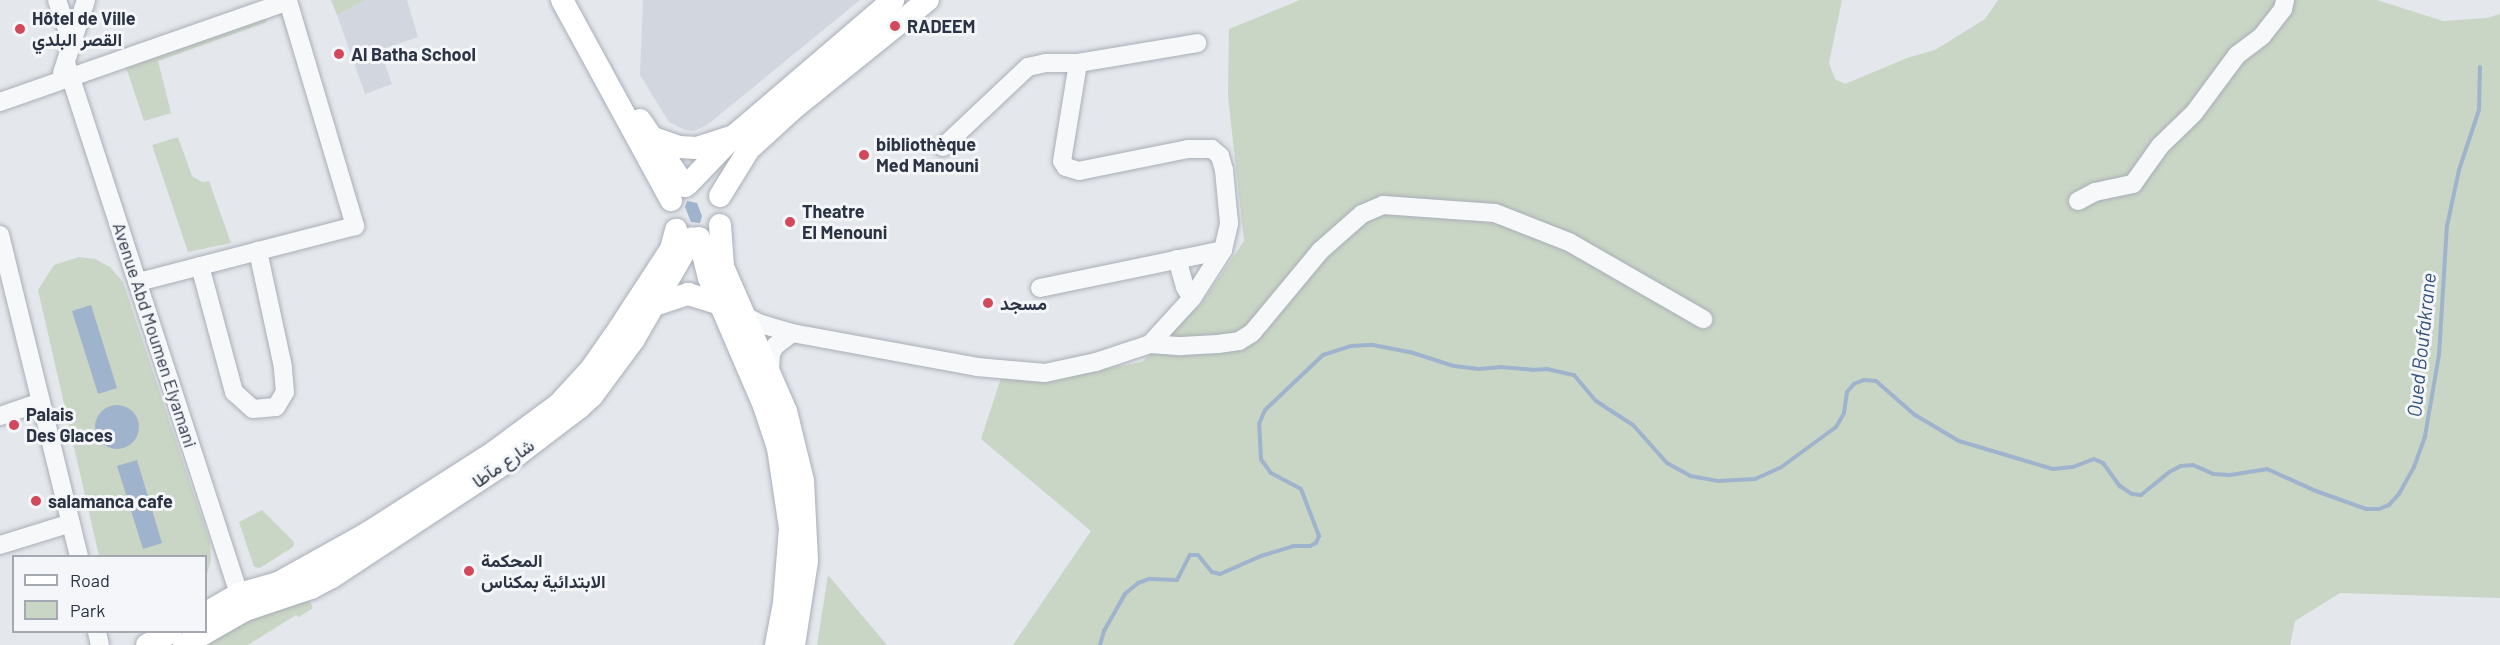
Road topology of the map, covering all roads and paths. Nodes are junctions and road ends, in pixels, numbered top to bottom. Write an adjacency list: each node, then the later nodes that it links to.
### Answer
1 (57, 0): 9 (street)
2 (86, 0): 9 (street)
3 (562, 0): 16 (main road)
4 (576, 0): 14 (main road)
5 (893, 0): 13 (main road)
6 (928, 0): 17 (main road)
7 (2285, 0): 18 (street)
8 (1197, 43): 10 (street)
9 (72, 44): 11 (street)
10 (1078, 63): 15 (street); 22 (street)
11 (65, 73): 12 (street); 23 (street); 27 (street, Avenue Abd Moumen Elyamani)
12 (0, 102)
13 (735, 135): 14 (main road); 16 (main road)
14 (653, 138): 16 (main road)
15 (943, 147)
16 (681, 190): 17 (main road); 21 (main road)
17 (720, 196): 19 (main road)
18 (2078, 201)
19 (720, 225): 21 (main road); 32 (main road)
20 (0, 235): 24 (street)
21 (689, 236): 30 (main road, شارع مآطا); 31 (main road); 42 (main road)
22 (1223, 250): 25 (street); 29 (street)
23 (258, 251): 26 (street); 26 (street)
24 (4, 258): 37 (street)
25 (1177, 259): 28 (street); 29 (street)
26 (200, 266): 27 (street)
27 (138, 282): 42 (street, Avenue Abd Moumen Elyamani)
28 (1040, 288)
29 (1192, 298): 35 (street)
30 (654, 304): 31 (main road); 42 (main road, شارع مآطا)
31 (721, 304): 49 (main road)
32 (743, 315): 34 (street); 36 (main road)
33 (1703, 319): 35 (street)
34 (792, 333): 35 (street); 36 (street)
35 (1150, 344)
36 (770, 372): 50 (main road)
37 (41, 402): 38 (street); 39 (street)
38 (0, 416)
39 (71, 523): 40 (street); 41 (street)
40 (0, 545)
41 (79, 555)
42 (242, 602): 43 (main road); 44 (main road)
43 (207, 613)
44 (207, 628)
45 (169, 633): 47 (main road)
46 (200, 633): 48 (main road)
47 (147, 645)
48 (184, 645)
49 (776, 645)
50 (794, 645)

